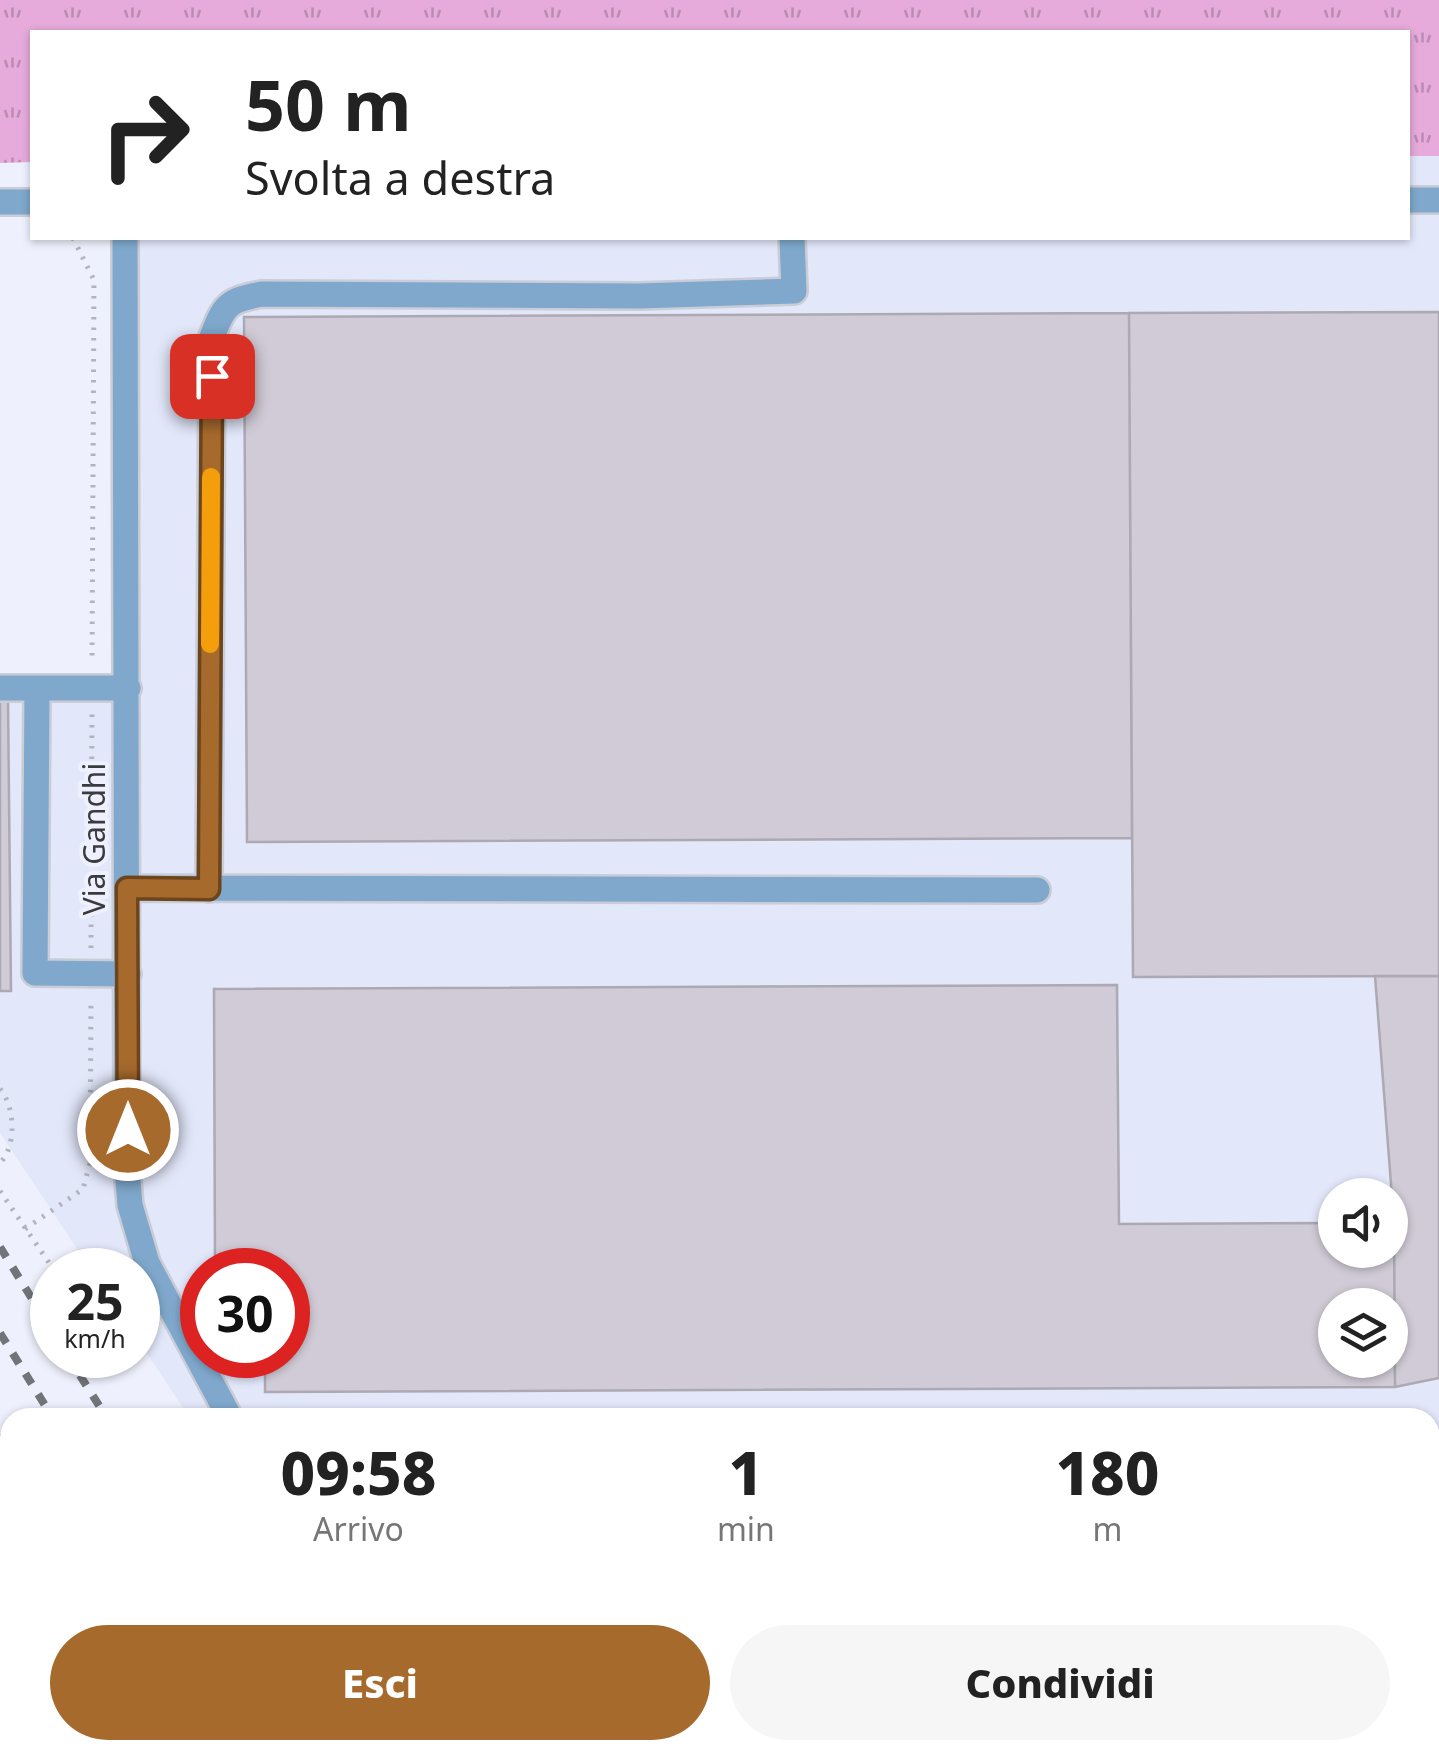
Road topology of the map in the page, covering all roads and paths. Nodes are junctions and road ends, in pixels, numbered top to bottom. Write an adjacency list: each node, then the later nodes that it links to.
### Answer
1 (1410, 200): 2 (street)
2 (1439, 200)
3 (0, 202): 4 (street)
4 (30, 202)
5 (74, 240): 10 (path)
6 (126, 240): 11 (street, Via Gandhi)
7 (792, 240): 13 (street)
8 (0, 688): 9 (street)
9 (37, 688): 10 (street); 15 (street)
10 (92, 688): 11 (street); 15 (path)
11 (128, 688): 12 (street, Via Gandhi)
12 (127, 888): 13 (street); 16 (street, Via Gandhi)
13 (209, 889): 14 (street)
14 (1037, 890)
15 (91, 974): 16 (street); 20 (path)
16 (128, 974): 22 (street, Via Gandhi)
17 (0, 1089): 18 (path)
18 (0, 1163)
19 (0, 1191): 20 (path)
20 (25, 1229): 21 (path)
21 (38, 1248)
22 (225, 1408)

